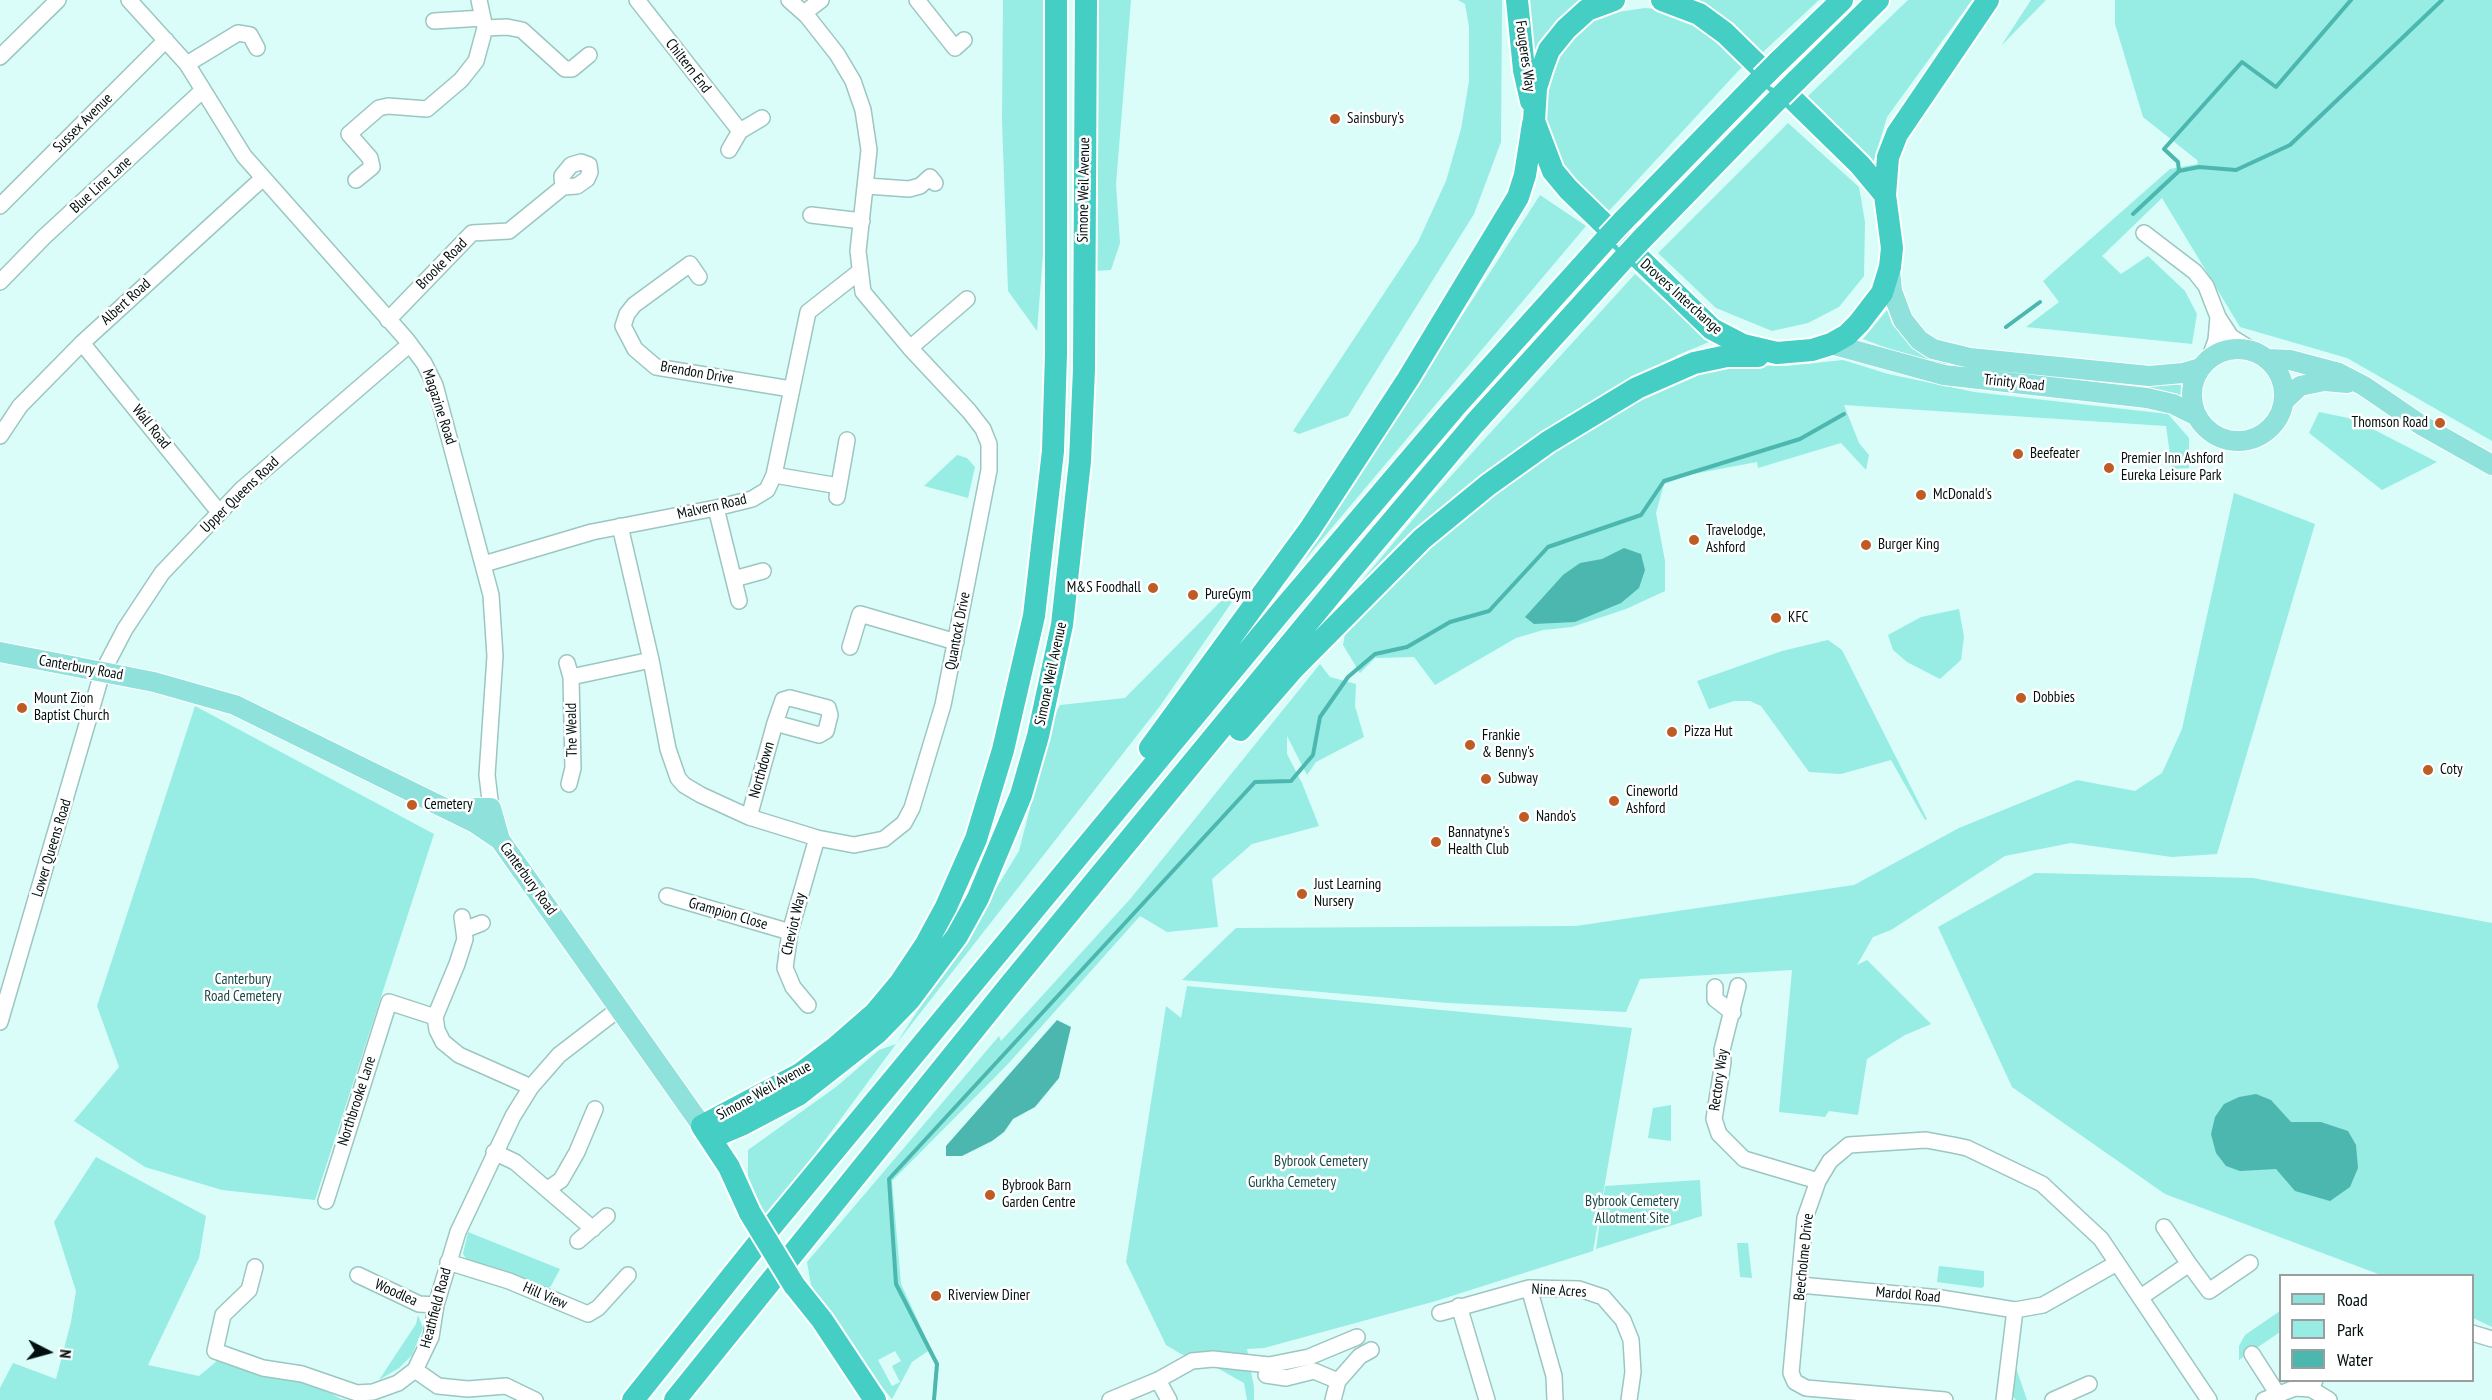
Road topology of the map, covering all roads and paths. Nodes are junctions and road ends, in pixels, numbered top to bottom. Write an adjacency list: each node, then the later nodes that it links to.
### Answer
1 (57, 0): 23 (street)
2 (129, 0): 19 (street, Magazine Road)
3 (479, 0): 18 (street)
4 (637, 0): 28 (street, Chiltern End)
5 (789, 0): 16 (street, Quantock Drive)
6 (821, 0): 16 (street)
7 (917, 0): 20 (street)
8 (1056, 0): 97 (highway, Simone Weil Avenue)
9 (1086, 0): 96 (highway, Simone Weil Avenue)
10 (1516, 0): 26 (highway, Fougeres Way)
11 (1614, 0): 26 (highway)
12 (1662, 0): 35 (highway, Drovers Interchange)
13 (1842, 0): 77 (highway)
14 (1878, 0): 81 (highway)
15 (1988, 0): 35 (highway)
16 (804, 13): 33 (street, Quantock Drive)
17 (434, 21): 18 (street)
18 (484, 23): 22 (street); 32 (street)
19 (166, 40): 24 (street, Magazine Road); 36 (street, Sussex Avenue)
20 (964, 40)
21 (257, 48): 24 (street)
22 (589, 55)
23 (0, 57)
24 (187, 64): 25 (street, Magazine Road)
25 (204, 90): 31 (street, Magazine Road); 43 (street, Blue Line Lane)
26 (1534, 116): 51 (highway, Drovers Interchange); 77 (highway)
27 (762, 118): 28 (street)
28 (740, 131): 29 (street)
29 (729, 150)
30 (930, 177): 33 (street)
31 (263, 178): 46 (street, Magazine Road); 47 (street, Albert Road)
32 (356, 180)
33 (867, 186): 38 (street, Quantock Drive)
34 (563, 187): 46 (street, Brooke Road)
35 (1885, 195): 40 (highway, Drovers Interchange)
36 (0, 206)
37 (811, 215): 38 (street)
38 (862, 221): 41 (street, Quantock Drive)
39 (2144, 233): 45 (street)
40 (1890, 267): 49 (highway, Drovers Interchange); 53 (main road, Trinity Road)
41 (859, 272): 50 (street, Quantock Drive); 55 (street, Malvern Road)
42 (699, 276): 55 (street, Brendon Drive)
43 (0, 282)
44 (967, 299): 50 (street)
45 (2218, 317): 52 (street); 53 (street)
46 (388, 320): 48 (street, Magazine Road)
47 (82, 343): 57 (street, Albert Road); 64 (street, Wall Road)
48 (410, 344): 64 (street, Upper Queens Road); 66 (street, Magazine Road)
49 (1831, 345): 51 (highway, Drovers Interchange); 58 (main road, Trinity Road)
50 (910, 348): 70 (street, Quantock Drive)
51 (1777, 353): 81 (highway)
52 (2260, 355): 53 (main road, Trinity Road); 54 (main road, Trinity Road); 56 (main road)
53 (2205, 363): 58 (main road)
54 (2364, 386): 56 (main road, Trinity Road); 61 (main road, Trinity Road)
55 (791, 389): 62 (street, Malvern Road)
56 (2284, 401): 58 (main road, Trinity Road)
57 (6, 415): 59 (street, Albert Road)
58 (2197, 416)
59 (0, 436)
60 (847, 440): 62 (street)
61 (2492, 465)
62 (774, 475): 63 (street, Malvern Road)
63 (716, 508): 65 (street, Malvern Road); 68 (street)
64 (219, 512): 74 (street, Upper Queens Road)
65 (620, 526): 66 (street, Malvern Road); 73 (street, Quantock Drive)
66 (484, 564): 78 (street, Magazine Road)
67 (763, 571): 68 (street)
68 (734, 579): 69 (street)
69 (739, 601)
70 (956, 642): 71 (street); 82 (street, Quantock Drive)
71 (850, 647)
72 (0, 651): 74 (main road, Canterbury Road)
73 (651, 660): 76 (street, The Weald); 80 (street, Quantock Drive)
74 (102, 673): 79 (main road, Canterbury Road); 93 (street, Lower Queens Road)
75 (775, 723): 80 (street, Northdown)
76 (569, 784)
77 (1126, 798): 136 (highway)
78 (491, 808): 79 (main road); 83 (main road, Magazine Road)
79 (456, 813): 83 (main road, Canterbury Road)
80 (749, 817): 82 (street, Quantock Drive)
81 (1139, 831): 137 (highway)
82 (817, 838): 86 (street, Cheviot Way)
83 (500, 840): 90 (main road, Canterbury Road)
84 (667, 896): 86 (street, Grampion Close)
85 (482, 923): 92 (street)
86 (790, 932): 89 (street, Cheviot Way)
87 (1738, 986): 91 (street, Rectory Way)
88 (1714, 987): 91 (street)
89 (808, 1005)
90 (620, 1008): 94 (street, Heathfield Road); 97 (main road, Canterbury Road)
91 (1733, 1013): 100 (street, Rectory Way)
92 (435, 1017): 94 (street); 102 (street, Northbrooke Lane)
93 (0, 1022)
94 (531, 1087): 98 (street, Heathfield Road)
95 (595, 1109): 101 (street)
96 (743, 1124): 97 (highway, Simone Weil Avenue); 99 (highway)
97 (706, 1132): 99 (highway, Canterbury Road)
98 (494, 1152): 101 (street); 107 (street, Heathfield Road)
99 (729, 1167): 119 (highway, Canterbury Road, bridge)
100 (1818, 1181): 108 (street, Beecholme Drive); 114 (street, Beecholme Drive)
101 (548, 1189): 105 (street)
102 (326, 1201)
103 (607, 1216): 105 (street)
104 (2164, 1227): 110 (street)
105 (593, 1229): 106 (street)
106 (578, 1241)
107 (448, 1262): 113 (street, Hill View); 117 (street, Heathfield Road)
108 (2117, 1263): 116 (street, Beecholme Drive); 120 (street, Mardol Road)
109 (2250, 1263): 110 (street)
110 (2189, 1264): 116 (street)
111 (255, 1267): 127 (street)
112 (358, 1275): 117 (street, Woodlea)
113 (628, 1275)
114 (1800, 1286): 120 (street, Mardol Road); 146 (street, Beecholme Drive)
115 (1529, 1288): 118 (street, Nine Acres); 144 (street); 145 (street, Nine Acres)
116 (2141, 1297): 149 (street, Beecholme Drive)
117 (436, 1305): 127 (street, Heathfield Road)
118 (1460, 1306): 121 (street, Nine Acres); 143 (street)
119 (811, 1309): 138 (highway, Canterbury Road); 139 (highway, Canterbury Road)
120 (2015, 1310): 147 (street)
121 (1440, 1313)
122 (2474, 1334): 124 (street)
123 (1357, 1337): 129 (street)
124 (2492, 1339)
125 (1371, 1350): 130 (street)
126 (2252, 1354): 134 (street)
127 (415, 1370): 133 (street)
128 (1266, 1375): 130 (street)
129 (1158, 1380): 140 (street); 141 (street)
130 (1338, 1381): 142 (street)
131 (2089, 1384): 148 (street)
132 (2313, 1385): 134 (street); 150 (street)
133 (475, 1394): 135 (street)
134 (2270, 1396)
135 (535, 1400)
136 (633, 1400)
137 (675, 1400)
138 (865, 1400)
139 (876, 1400)
140 (1110, 1400)
141 (1169, 1400)
142 (1333, 1400)
143 (1487, 1400)
144 (1555, 1400)
145 (1629, 1400)
146 (1945, 1400)
147 (2004, 1400)
148 (2053, 1400)
149 (2209, 1400)
150 (2329, 1400)

